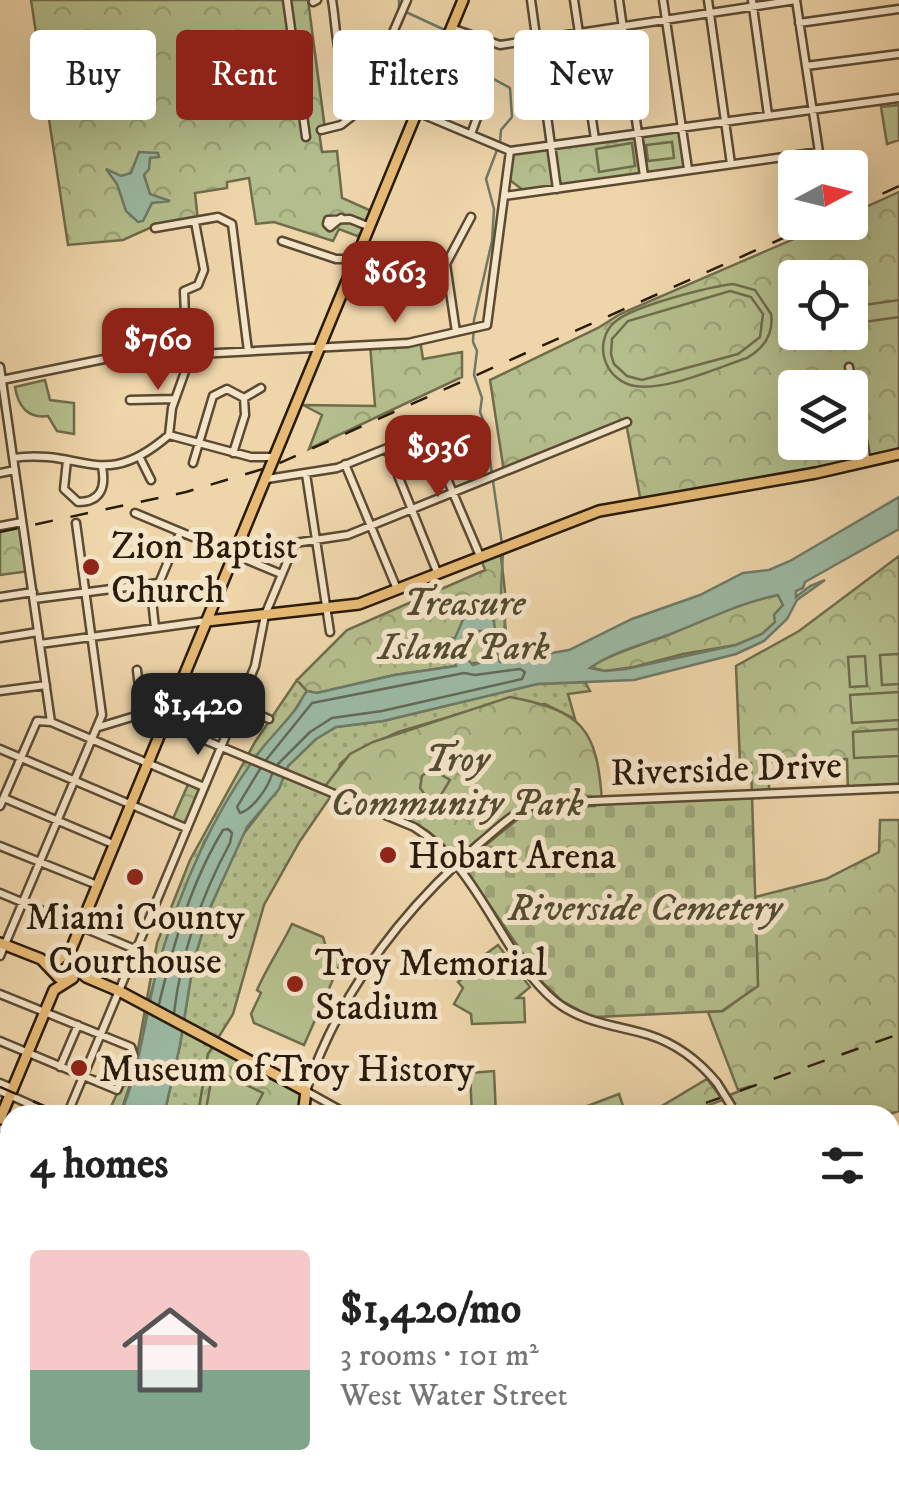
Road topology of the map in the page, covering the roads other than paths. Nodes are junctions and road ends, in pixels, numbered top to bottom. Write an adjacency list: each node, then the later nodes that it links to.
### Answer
1 (287, 0): 40 (street)
2 (332, 0): 18 (street)
3 (407, 0): 19 (street)
4 (530, 0): 20 (street)
5 (574, 0): 21 (street)
6 (619, 0): 16 (street)
7 (663, 0): 14 (street)
8 (708, 0): 13 (street)
9 (796, 0): 11 (street); 15 (street)
10 (460, 1): 17 (main road)
11 (753, 4): 13 (street); 28 (street)
12 (899, 10): 15 (street)
13 (710, 14): 14 (street); 35 (street)
14 (666, 20): 16 (street); 36 (street)
15 (799, 23): 25 (street)
16 (622, 26): 22 (street); 38 (street)
17 (452, 28): 23 (street)
18 (337, 30)
19 (395, 30)
20 (534, 30)
21 (578, 30)
22 (593, 30)
23 (514, 43)
24 (899, 54): 25 (street)
25 (806, 66): 27 (street)
26 (899, 98): 27 (street)
27 (812, 109): 28 (street); 44 (street)
28 (768, 114): 35 (street)
29 (351, 120): 37 (street)
30 (414, 120): 53 (main road)
31 (437, 120): 39 (street)
32 (476, 120): 39 (street)
33 (548, 120): 42 (street)
34 (592, 120): 41 (street)
35 (726, 122): 36 (street); 44 (street)
36 (683, 126): 38 (street); 45 (street)
37 (321, 130)
38 (639, 132): 41 (street); 46 (street)
39 (471, 134): 43 (street)
40 (306, 137)
41 (595, 139): 42 (street)
42 (552, 146): 43 (street); 47 (street)
43 (510, 152): 48 (street)
44 (731, 164): 45 (street)
45 (688, 170): 46 (street)
46 (644, 176): 47 (street)
47 (557, 189): 48 (street)
48 (504, 196): 58 (street)
49 (471, 216): 58 (street)
50 (340, 218): 53 (street)
51 (194, 222): 52 (street); 60 (street); 61 (street)
52 (155, 228)
53 (370, 228): 55 (main road)
54 (282, 241): 55 (street)
55 (356, 260): 57 (main road)
56 (408, 269): 57 (street)
57 (345, 286): 59 (main road)
58 (456, 332): 59 (street)
59 (320, 346): 60 (street); 78 (main road)
60 (248, 351): 61 (street)
61 (186, 354): 64 (street); 67 (street)
62 (0, 367): 64 (street)
63 (849, 367): 82 (street)
64 (2, 380): 69 (street)
65 (261, 388): 66 (street)
66 (244, 398): 74 (street); 76 (street)
67 (175, 399): 68 (street); 73 (street)
68 (130, 400)
69 (2, 402): 79 (street)
70 (450, 422): 72 (street)
71 (627, 422): 91 (street)
72 (427, 432): 75 (street); 91 (street)
73 (169, 435): 74 (street); 80 (street)
74 (198, 443): 76 (street); 83 (street)
75 (386, 448): 84 (street); 92 (street)
76 (233, 453): 78 (street)
77 (899, 454): 82 (main road)
78 (276, 457): 89 (main road)
79 (14, 458): 81 (street); 86 (street)
80 (140, 458): 85 (street); 90 (street)
81 (67, 460): 85 (street); 85 (street)
82 (867, 462): 101 (main road)
83 (193, 463)
84 (346, 464): 88 (street); 97 (street)
85 (102, 467)
86 (16, 470): 87 (street); 94 (street)
87 (0, 473)
88 (306, 474): 89 (street); 99 (street)
89 (268, 478): 100 (main road)
90 (150, 480)
91 (454, 493): 92 (street); 101 (street)
92 (412, 510): 97 (street); 102 (street)
93 (135, 514): 98 (street)
94 (22, 522): 96 (street); 108 (street)
95 (76, 523): 106 (street)
96 (0, 526)
97 (371, 526): 99 (street); 105 (street)
98 (180, 533): 100 (street); 104 (street)
99 (317, 540): 103 (street); 109 (street)
100 (234, 554): 103 (street); 111 (main road)
101 (480, 556): 102 (main road)
102 (437, 572): 105 (main road)
103 (282, 574): 110 (street)
104 (158, 583): 106 (street); 112 (street)
105 (397, 589): 109 (main road)
106 (86, 592): 108 (street); 115 (street)
107 (0, 596): 108 (street)
108 (33, 596): 113 (street)
109 (326, 607): 110 (main road); 114 (street)
110 (265, 615): 111 (main road); 121 (street)
111 (206, 621): 112 (street); 125 (main road)
112 (155, 628): 115 (street)
113 (38, 632): 116 (street); 117 (street)
114 (330, 632)
115 (91, 637): 117 (street); 126 (street)
116 (0, 638)
117 (40, 644): 119 (street)
118 (137, 670): 122 (street)
119 (46, 684): 120 (street); 124 (street)
120 (0, 691)
121 (238, 706): 123 (street); 128 (street)
122 (142, 714): 125 (street); 126 (street)
123 (269, 719)
124 (48, 722): 127 (street); 130 (street)
125 (163, 724): 128 (street); 131 (main road)
126 (98, 727): 127 (street)
127 (92, 740): 131 (street); 132 (street)
128 (221, 747): 133 (street); 142 (street)
129 (0, 749): 130 (street)
130 (22, 758): 132 (street); 135 (street)
131 (148, 762): 133 (street); 136 (main road)
132 (74, 780): 136 (street); 137 (street)
133 (204, 786): 138 (street)
134 (899, 788): 142 (street, Riverside Drive)
135 (1, 800): 137 (street)
136 (131, 804): 138 (street); 139 (main road)
137 (58, 820): 139 (street); 141 (street)
138 (186, 828): 148 (street)
139 (113, 844): 143 (main road)
140 (0, 846): 141 (street)
141 (40, 862): 143 (street); 145 (street)
142 (456, 864): 161 (street, Riverside Drive); 166 (street, bridge)
143 (97, 886): 146 (main road)
144 (0, 893): 145 (street)
145 (23, 902): 146 (street); 147 (street)
146 (80, 926): 148 (street); 150 (main road)
147 (2, 944): 149 (street); 150 (main road)
148 (137, 950): 151 (street)
149 (0, 956)
150 (64, 966): 151 (main road); 153 (main road)
151 (119, 992): 155 (street); 161 (main road)
152 (0, 994): 153 (street)
153 (45, 1011): 154 (street); 157 (main road)
154 (78, 1026): 155 (street); 158 (street)
155 (101, 1035): 159 (street); 159 (street)
156 (0, 1042): 157 (street)
157 (27, 1054): 158 (street); 160 (main road)
158 (60, 1067): 159 (street)
159 (83, 1076): 163 (street)
160 (6, 1089): 162 (street)
161 (306, 1091): 164 (main road); 165 (street)
162 (36, 1105)
163 (71, 1105)
164 (304, 1105)
165 (331, 1105)
166 (731, 1105)

